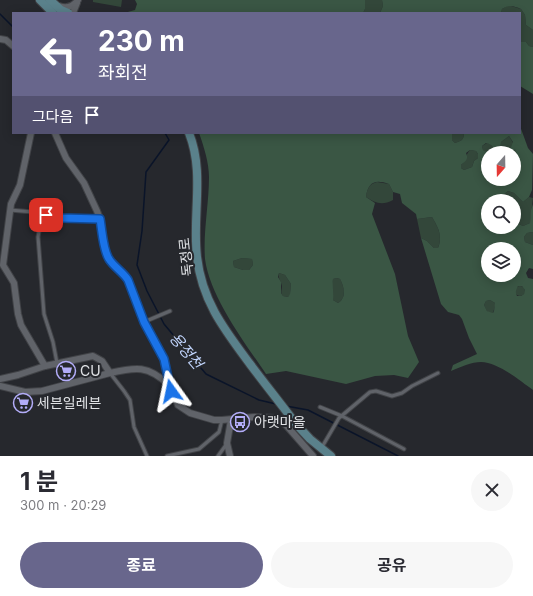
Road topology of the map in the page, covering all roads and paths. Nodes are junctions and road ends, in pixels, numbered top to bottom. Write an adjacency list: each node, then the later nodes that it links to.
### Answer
1 (40, 0): 3 (street)
2 (79, 0): 3 (street); 5 (street); 6 (street)
3 (53, 6): 4 (street)
4 (66, 12)
5 (73, 12)
6 (79, 12)
7 (0, 39): 8 (street)
8 (12, 45)
9 (32, 134): 12 (street)
10 (55, 134): 14 (street)
11 (189, 134): 29 (street, 독정로)
12 (10, 210): 13 (lane); 18 (street)
13 (46, 215): 14 (lane); 17 (lane)
14 (100, 219): 16 (street)
15 (170, 311): 16 (lane)
16 (144, 322): 22 (street)
17 (57, 363): 18 (street); 19 (street)
18 (45, 366): 21 (street)
19 (110, 373): 22 (street); 23 (street); 31 (lane)
20 (438, 373): 25 (lane)
21 (0, 379)
22 (169, 385): 26 (street)
23 (0, 386)
24 (320, 407): 25 (lane)
25 (342, 416): 29 (lane); 30 (lane)
26 (222, 420): 27 (street); 32 (lane)
27 (231, 420): 28 (street); 35 (street)
28 (227, 444): 33 (lane); 34 (street)
29 (321, 449): 36 (street)
30 (404, 449)
31 (147, 456)
32 (167, 456)
33 (218, 456)
34 (230, 456)
35 (313, 456)
36 (331, 456)

